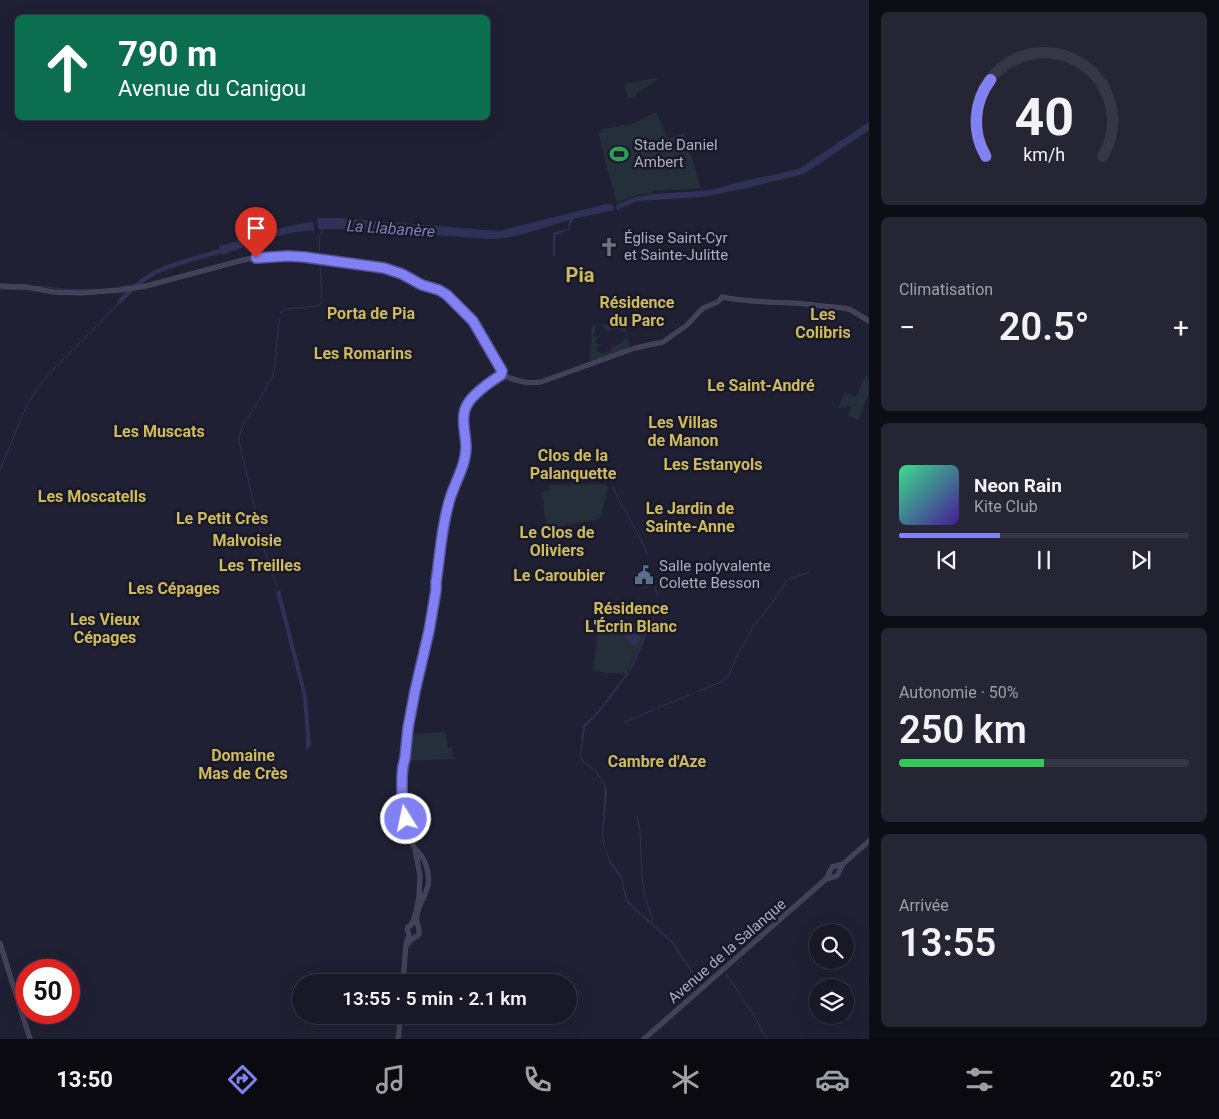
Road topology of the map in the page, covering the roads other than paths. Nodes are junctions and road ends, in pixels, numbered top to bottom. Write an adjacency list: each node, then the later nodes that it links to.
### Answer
1 (0, 286): 3 (main road)
2 (869, 320): 3 (main road)
3 (503, 374): 5 (main road)
4 (869, 842): 7 (main road)
5 (414, 847): 6 (main road); 8 (main road)
6 (426, 864): 8 (main road); 15 (main road)
7 (843, 864): 9 (main road); 10 (main road)
8 (418, 866): 14 (main road)
9 (836, 867): 10 (main road); 11 (main road)
10 (840, 871): 12 (main road)
11 (830, 872): 12 (main road); 13 (main road, Avenue de la Salanque)
12 (833, 876): 13 (main road, Avenue de la Salanque)
13 (826, 880): 22 (main road, Avenue de la Salanque)
14 (412, 924): 15 (main road); 16 (main road)
15 (418, 925): 16 (main road)
16 (411, 936): 18 (main road)
17 (0, 944): 20 (main road)
18 (404, 974)
19 (400, 1024): 21 (main road)
20 (30, 1039)
21 (398, 1039)
22 (644, 1039)

